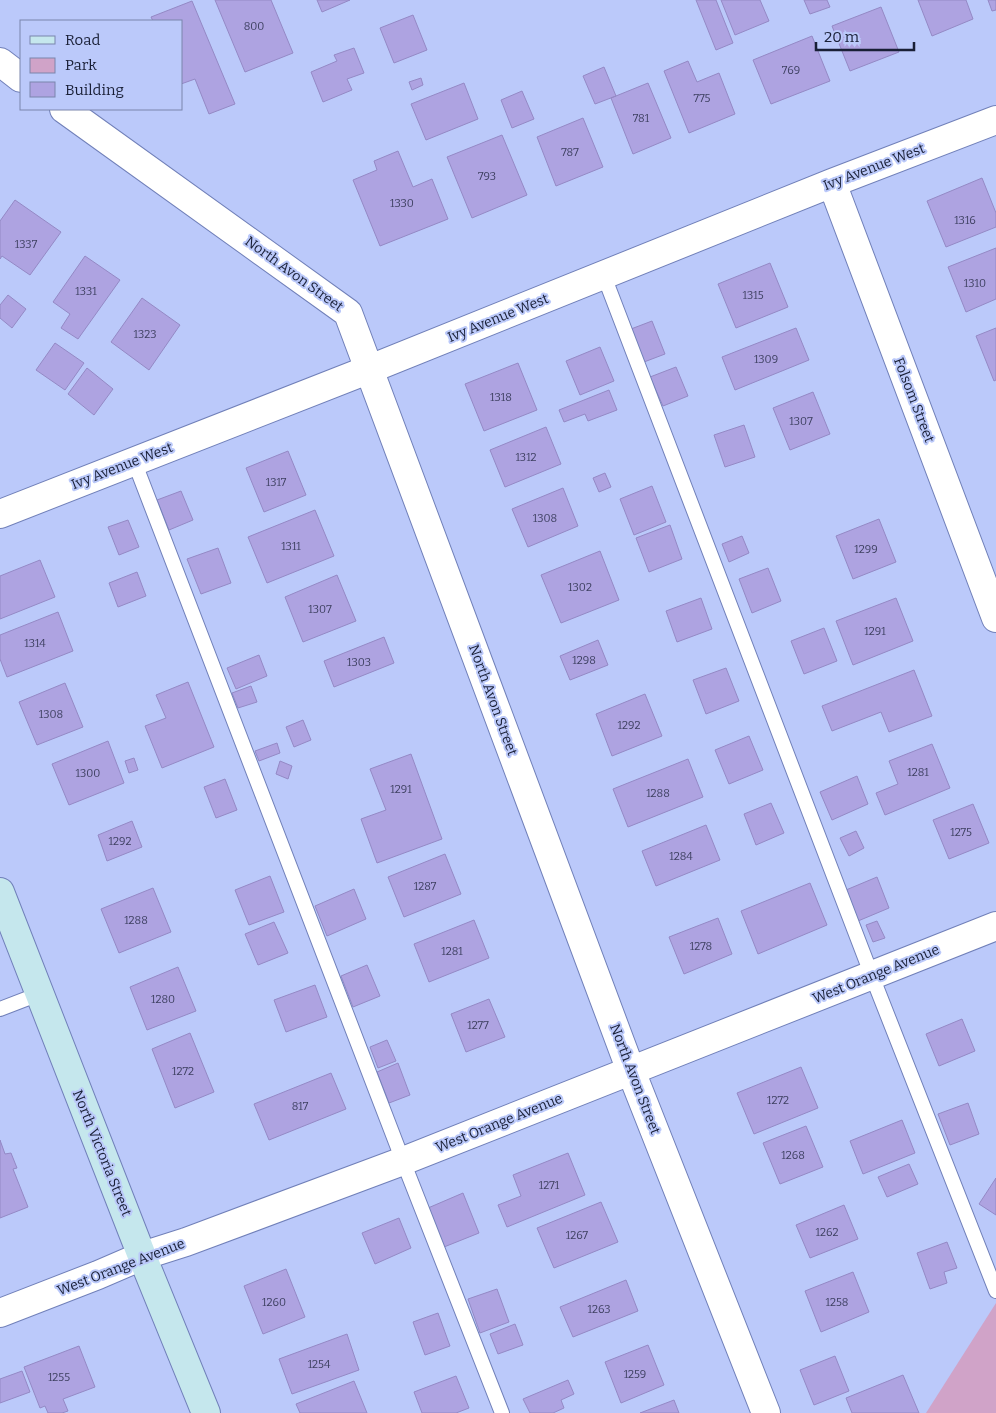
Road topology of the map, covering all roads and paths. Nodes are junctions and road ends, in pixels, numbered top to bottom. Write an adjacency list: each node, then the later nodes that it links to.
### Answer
1 (0, 62): 2 (street)
2 (20, 77)
3 (65, 110): 7 (street, North Avon Street)
4 (996, 120): 5 (street, Ivy Avenue West)
5 (832, 183): 6 (street, Ivy Avenue West); 10 (street, Folsom Street)
6 (604, 276): 7 (street, Ivy Avenue West); 13 (lane)
7 (370, 369): 8 (street, Ivy Avenue West); 16 (street, North Avon Street)
8 (134, 461): 9 (street, Ivy Avenue West); 17 (lane)
9 (0, 514)
10 (996, 618)
11 (0, 892): 14 (street, North Victoria Street)
12 (996, 926): 13 (street, West Orange Avenue)
13 (872, 976): 16 (street, West Orange Avenue); 19 (lane)
14 (39, 994): 15 (lane); 18 (street, North Victoria Street)
15 (0, 1009)
16 (631, 1071): 17 (street, West Orange Avenue); 23 (street, North Avon Street)
17 (403, 1161): 18 (street, West Orange Avenue); 22 (lane)
18 (142, 1256): 20 (street, West Orange Avenue); 21 (street, North Victoria Street)
19 (996, 1291)
20 (0, 1313)
21 (206, 1413)
22 (502, 1413)
23 (766, 1413)

